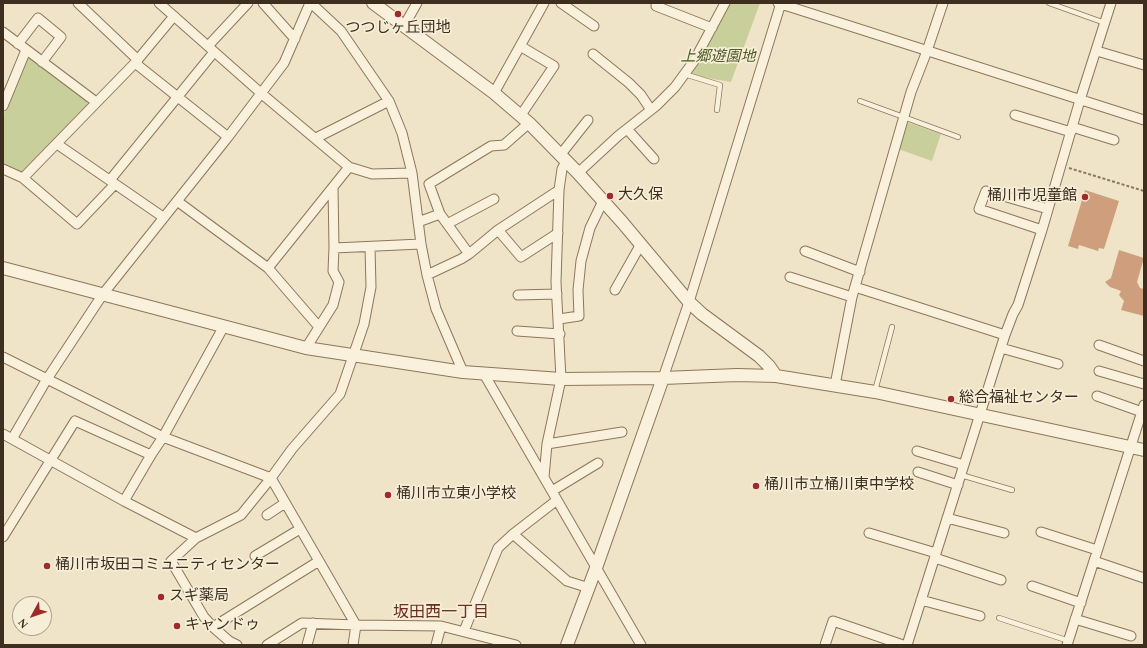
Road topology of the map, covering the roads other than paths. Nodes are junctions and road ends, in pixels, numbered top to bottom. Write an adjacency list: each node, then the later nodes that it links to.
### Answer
1 (78, 3): 30 (street)
2 (160, 3): 16 (street)
3 (248, 3): 25 (street)
4 (263, 3): 22 (street)
5 (311, 3): 22 (street); 38 (street)
6 (373, 3): 18 (street)
7 (417, 3): 18 (street)
8 (543, 3): 24 (street)
9 (561, 3): 19 (street)
10 (725, 3): 20 (street)
11 (780, 3): 27 (street); 94 (street)
12 (944, 3): 27 (street)
13 (1049, 3): 17 (lane)
14 (1111, 3): 17 (street)
15 (656, 6): 20 (street)
16 (174, 16): 25 (street); 30 (street)
17 (1105, 23): 28 (street)
18 (404, 26): 34 (street)
19 (594, 26)
20 (712, 28): 33 (street)
21 (3, 32): 23 (street)
22 (295, 39): 35 (street)
23 (18, 44): 26 (street); 31 (street)
24 (520, 46): 34 (street); 46 (street)
25 (211, 49): 35 (street); 36 (street)
26 (26, 50): 31 (street); 41 (street)
27 (927, 51): 37 (street); 45 (street)
28 (1097, 51): 32 (street); 37 (street)
29 (593, 54): 42 (street)
30 (136, 61): 36 (street); 40 (street)
31 (42, 62): 40 (street)
32 (1144, 65)
33 (684, 74): 42 (street); 43 (lane)
34 (494, 93): 46 (street)
35 (262, 94): 51 (street); 53 (street)
36 (178, 97): 51 (street); 63 (street)
37 (1080, 100): 48 (street); 50 (street)
38 (389, 101): 53 (street); 60 (street)
39 (860, 101): 45 (lane)
40 (96, 102): 55 (street)
41 (3, 106)
42 (651, 110): 49 (street)
43 (717, 110)
44 (1015, 115): 50 (street)
45 (904, 117): 52 (lane); 85 (street)
46 (525, 119): 56 (street); 70 (street)
47 (588, 120): 56 (street)
48 (1144, 120)
49 (627, 129): 57 (street); 61 (street)
50 (1071, 129): 54 (street); 69 (street)
51 (228, 137): 67 (street)
52 (958, 137)
53 (316, 138): 58 (street)
54 (1114, 140)
55 (57, 144): 62 (street); 63 (street)
56 (564, 157): 61 (street); 65 (street)
57 (654, 158)
58 (349, 167): 60 (street); 64 (street)
59 (3, 169): 62 (street)
60 (412, 173): 72 (street)
61 (578, 173): 68 (street)
62 (23, 178): 63 (street)
63 (112, 182): 71 (street)
64 (333, 187): 80 (street); 84 (street)
65 (559, 190): 74 (street); 76 (street)
66 (494, 199): 73 (street)
67 (177, 201): 71 (street); 84 (street)
68 (603, 201): 78 (street); 95 (street)
69 (1048, 209): 75 (street); 75 (street)
70 (440, 214): 72 (street); 73 (street)
71 (163, 218): 90 (street)
72 (418, 222): 77 (street)
73 (447, 224): 82 (street)
74 (498, 230): 76 (street); 82 (street)
75 (1042, 230): 101 (street)
76 (558, 233): 91 (street)
77 (420, 244): 79 (street); 86 (street)
78 (641, 244): 89 (street); 94 (street)
79 (370, 247): 80 (street); 105 (street)
80 (334, 248): 98 (street)
81 (805, 251): 85 (street)
82 (468, 254): 86 (street)
83 (3, 268): 90 (street)
84 (268, 268): 98 (street)
85 (860, 272): 88 (street)
86 (427, 274): 110 (street)
87 (790, 277): 93 (street)
88 (855, 287): 93 (street); 101 (street)
89 (615, 290)
90 (103, 294): 96 (street); 114 (street)
91 (557, 294): 92 (street); 95 (street)
92 (518, 295)
93 (852, 297): 117 (street)
94 (690, 302): 112 (street); 113 (street)
95 (559, 319): 100 (street)
96 (224, 326): 103 (street); 124 (street)
97 (892, 326): 118 (lane)
98 (319, 327): 103 (street)
99 (517, 331): 100 (street)
100 (560, 334): 115 (street)
101 (1005, 335): 104 (street)
102 (1099, 345): 107 (street)
103 (306, 348): 105 (street)
104 (1001, 348): 108 (street); 121 (street)
105 (352, 355): 110 (street); 137 (street)
106 (3, 357): 114 (street)
107 (1144, 361)
108 (1058, 364)
109 (1099, 371): 116 (street)
110 (463, 372): 111 (street)
111 (484, 374): 115 (street); 136 (street)
112 (776, 376): 113 (street); 117 (street)
113 (663, 378): 115 (street); 158 (street)
114 (47, 379): 124 (street); 125 (street)
115 (561, 379): 126 (street)
116 (1144, 384)
117 (835, 385): 118 (street)
118 (875, 392): 121 (street)
119 (1097, 396): 120 (street)
120 (1143, 409): 127 (street)
121 (980, 415): 127 (street); 133 (street)
122 (622, 432): 126 (street)
123 (3, 434): 125 (street)
124 (163, 437): 130 (street); 137 (street)
125 (12, 439): 131 (street)
126 (547, 444): 136 (street)
127 (1130, 446): 128 (street); 153 (street)
128 (1144, 450)
129 (917, 451): 133 (street)
130 (151, 455): 131 (street); 142 (street)
131 (51, 460): 142 (street); 151 (street)
132 (598, 463): 140 (street)
133 (964, 465): 135 (street)
134 (918, 472): 138 (street)
135 (961, 475): 138 (street); 139 (lane)
136 (544, 477): 140 (street)
137 (271, 478): 143 (street); 152 (street)
138 (958, 485): 145 (street)
139 (1012, 490)
140 (552, 491): 141 (street)
141 (557, 500): 150 (street); 158 (street)
142 (124, 501): 152 (street)
143 (285, 503): 144 (street); 146 (street)
144 (267, 514)
145 (947, 518): 149 (street); 155 (street)
146 (300, 529): 154 (street); 156 (street)
147 (1041, 532): 153 (street)
148 (869, 533): 155 (street)
149 (1004, 533)
150 (513, 534): 162 (street); 172 (street)
151 (3, 537)
152 (196, 538): 171 (street)
153 (1097, 550): 157 (street)
154 (255, 556)
155 (935, 556): 160 (street); 163 (street)
156 (318, 561): 169 (street); 171 (street)
157 (1094, 561): 159 (street); 164 (street)
158 (596, 568): 162 (street); 183 (street)
159 (1144, 578)
160 (1001, 580)
161 (1032, 586): 164 (street)
162 (589, 588): 182 (street)
163 (921, 600): 165 (street); 186 (street)
164 (1081, 603): 167 (street)
165 (980, 616)
166 (999, 618): 175 (lane)
167 (1076, 619): 173 (street); 175 (street)
168 (313, 623): 169 (street); 177 (street); 178 (street)
169 (356, 625): 170 (street); 179 (street)
170 (441, 626): 172 (street); 180 (street)
171 (213, 627): 176 (street)
172 (464, 631): 174 (street)
173 (1131, 636)
174 (495, 642): 181 (street)
175 (1068, 644)
176 (237, 645)
177 (267, 645)
178 (307, 645)
179 (353, 645)
180 (436, 645)
181 (516, 645)
182 (567, 645)
183 (641, 645)
184 (825, 645): 185 (street)
185 (902, 645)
186 (907, 645)

